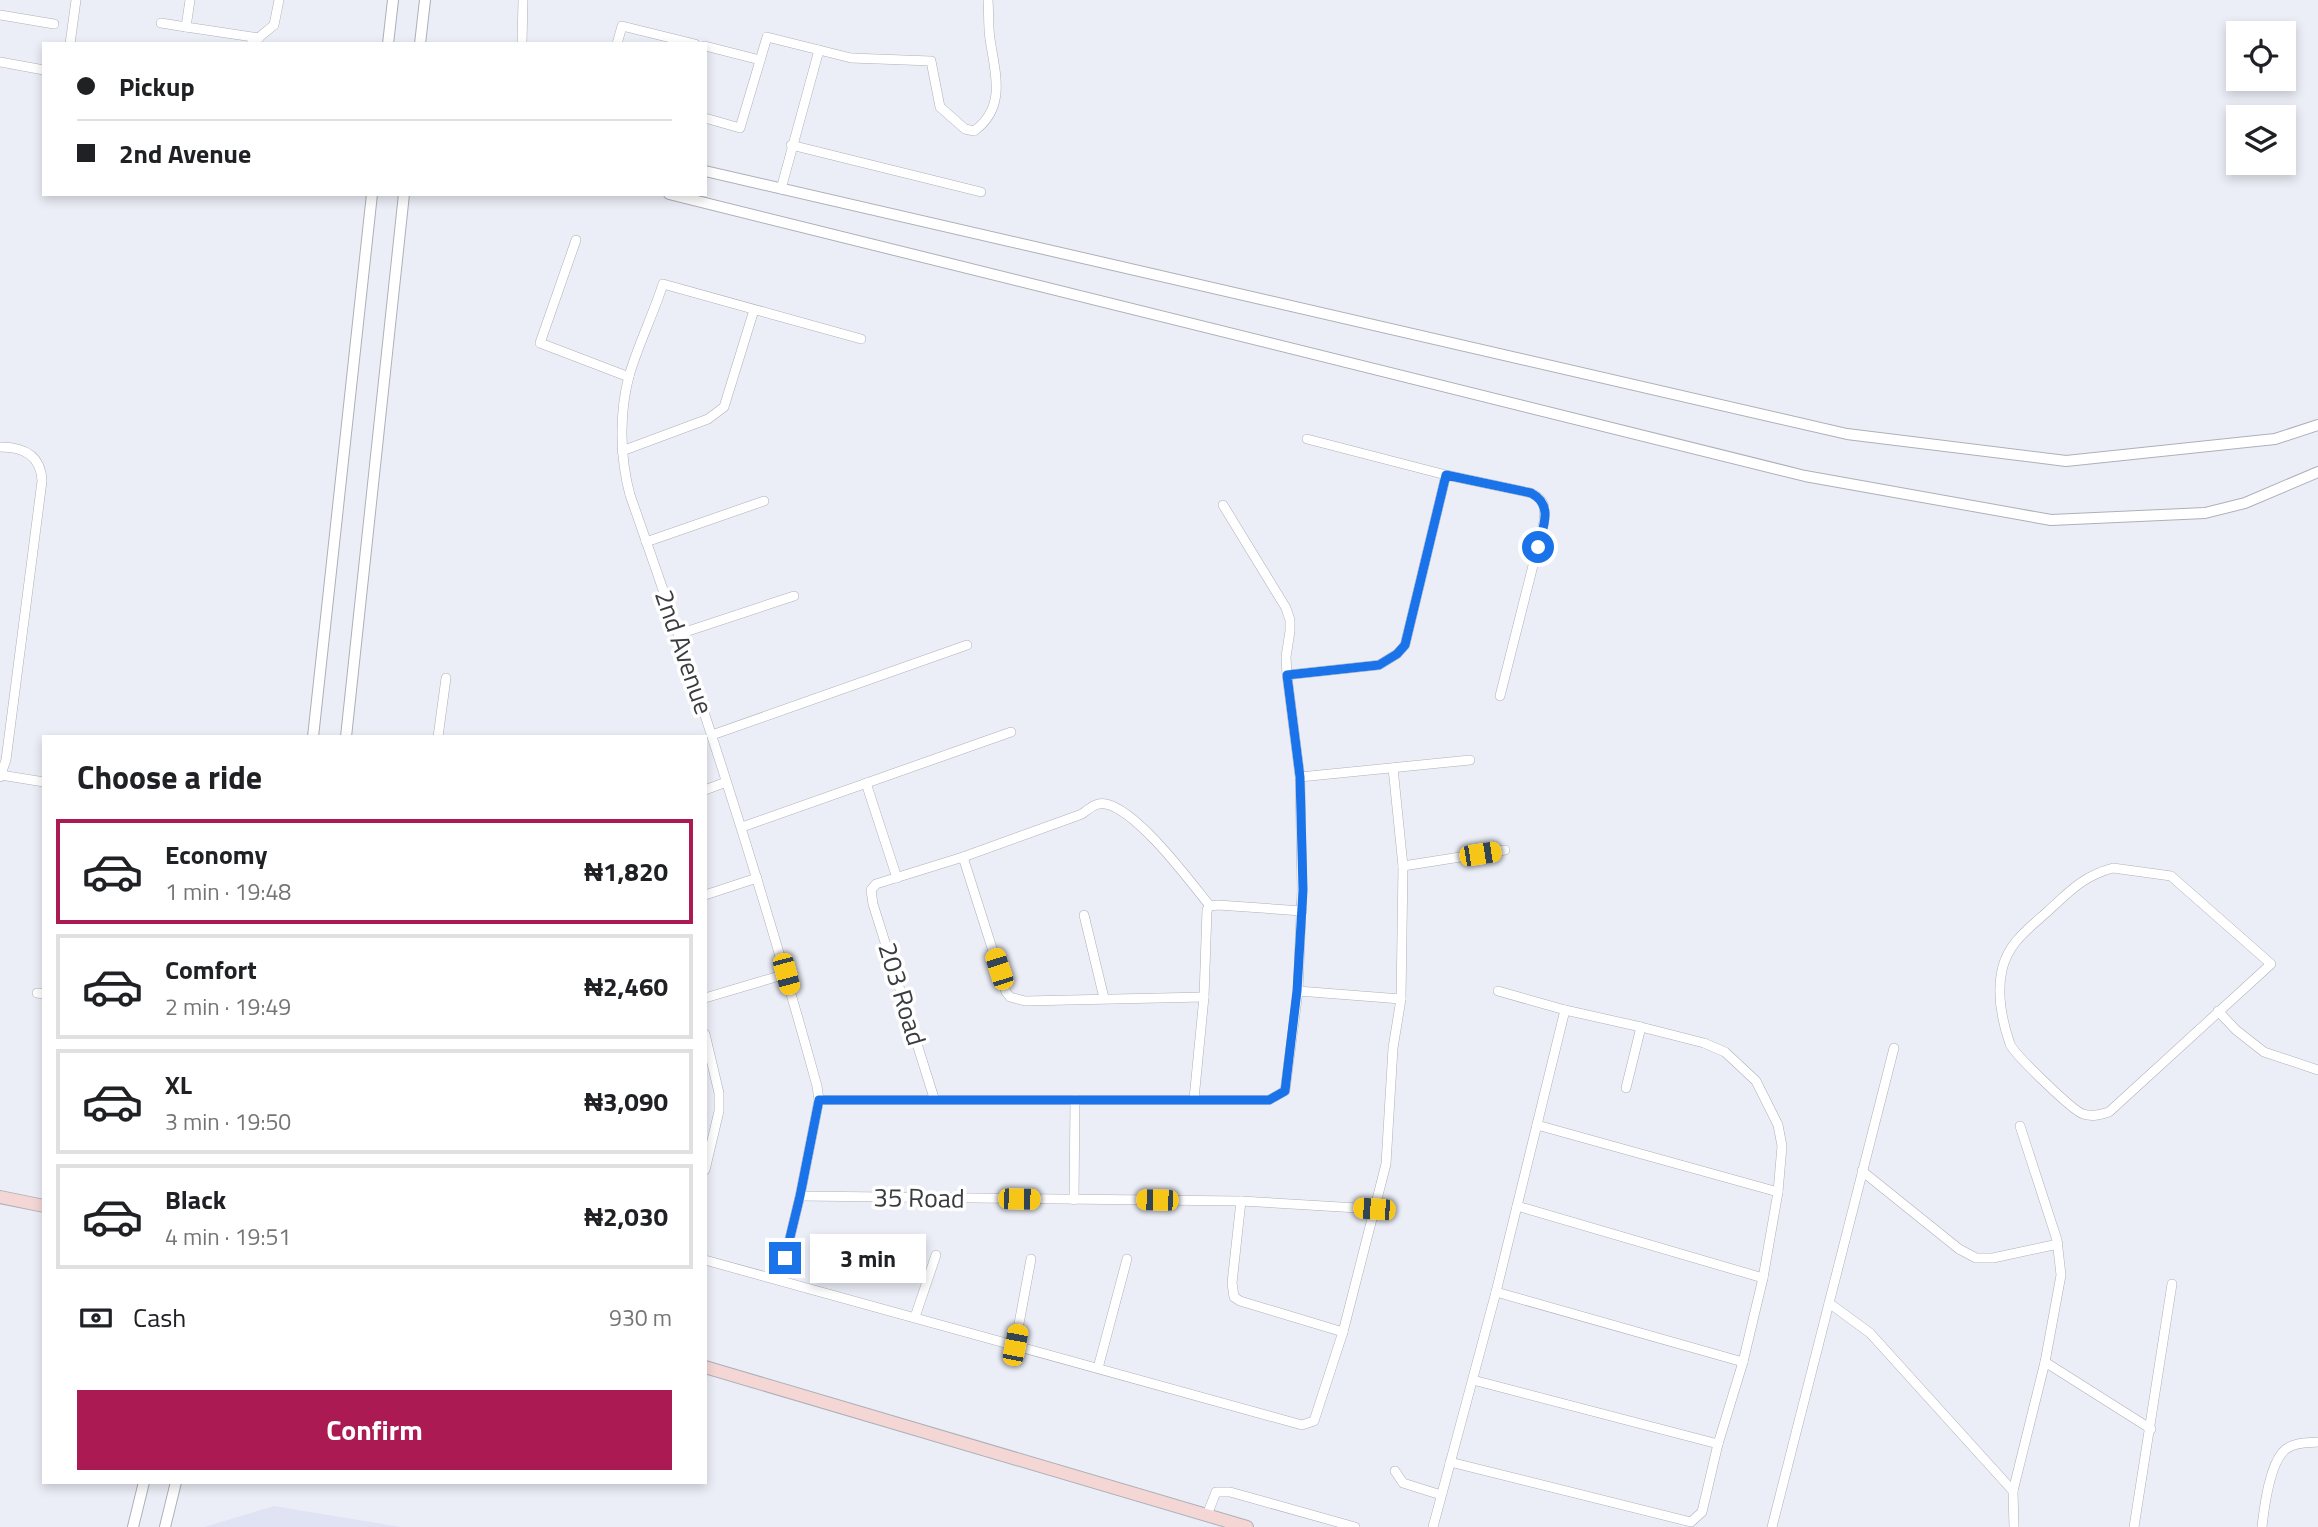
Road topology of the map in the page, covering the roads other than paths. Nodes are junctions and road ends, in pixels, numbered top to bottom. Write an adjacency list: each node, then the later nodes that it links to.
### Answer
1 (76, 0): 13 (street)
2 (190, 0): 11 (street)
3 (279, 0): 12 (street)
4 (393, 0): 14 (street)
5 (425, 0): 15 (street)
6 (523, 0): 16 (street)
7 (988, 0): 20 (street)
8 (0, 15): 10 (street)
9 (161, 23): 11 (street)
10 (54, 24)
11 (186, 27): 12 (street)
12 (255, 41)
13 (70, 42)
14 (388, 42)
15 (420, 42)
16 (522, 42)
17 (618, 42): 18 (street)
18 (687, 42)
19 (707, 47): 21 (street)
20 (819, 50): 21 (street); 25 (street)
21 (760, 60): 24 (street)
22 (0, 62): 23 (street)
23 (42, 70)
24 (707, 119)
25 (792, 145): 27 (street); 28 (street)
26 (707, 171): 27 (street)
27 (781, 189): 36 (street)
28 (981, 192)
29 (372, 196): 52 (street)
30 (404, 196): 53 (street)
31 (677, 196): 40 (street)
32 (576, 240): 35 (street)
33 (754, 310): 34 (street); 35 (street, 2nd Avenue); 39 (street)
34 (861, 339)
35 (629, 377): 39 (street, 2nd Avenue)
36 (2318, 425)
37 (1307, 439): 41 (street)
38 (0, 447): 58 (street)
39 (622, 451): 44 (street, 2nd Avenue)
40 (2318, 472)
41 (1446, 475): 48 (street); 50 (street)
42 (764, 501): 44 (street)
43 (1223, 505): 48 (street)
44 (646, 542): 46 (street, 2nd Avenue)
45 (794, 596): 46 (street)
46 (679, 634): 55 (street, 2nd Avenue)
47 (967, 645): 55 (street)
48 (1287, 675): 59 (street)
49 (446, 678): 54 (street)
50 (1500, 695)
51 (1011, 732): 62 (street)
52 (313, 735)
53 (346, 735)
54 (438, 735)
55 (712, 735): 61 (street, 2nd Avenue)
56 (1470, 760): 57 (street)
57 (1393, 768): 59 (street); 67 (street)
58 (1, 776): 60 (street)
59 (1300, 777): 72 (street)
60 (42, 782)
61 (726, 782): 63 (street); 64 (street, 2nd Avenue)
62 (866, 783): 64 (street); 69 (street)
63 (707, 789)
64 (742, 827): 68 (street, 2nd Avenue)
65 (1505, 850): 67 (street)
66 (963, 857): 69 (street); 71 (street); 79 (street)
67 (1403, 866): 80 (street)
68 (757, 878): 70 (street); 74 (street, 2nd Avenue)
69 (897, 878): 88 (street, 203 Road)
70 (707, 894)
71 (1210, 906): 72 (street); 78 (street)
72 (1302, 911): 75 (street)
73 (1084, 915): 79 (street)
74 (786, 974): 77 (street); 90 (street, 2nd Avenue)
75 (1297, 991): 80 (street); 89 (street)
76 (1498, 992): 81 (street)
77 (707, 997)
78 (1204, 997): 79 (street); 89 (street)
79 (1104, 998)
80 (1401, 999): 103 (street)
81 (1565, 1010): 83 (street); 92 (street)
82 (2218, 1011): 82 (street); 86 (street)
83 (1641, 1027): 87 (street); 96 (street)
84 (707, 1042): 94 (street)
85 (1894, 1048): 95 (street)
86 (2318, 1070)
87 (1626, 1088)
88 (934, 1098): 90 (street); 91 (street)
89 (1194, 1099): 91 (street)
90 (819, 1100): 97 (street, 2nd Avenue)
91 (1075, 1100): 99 (street)
92 (1537, 1125): 96 (street); 102 (street)
93 (2020, 1126): 104 (street)
94 (707, 1162)
95 (1862, 1171): 104 (street); 113 (street)
96 (1778, 1192): 109 (street)
97 (800, 1196): 99 (street, 35 Road); 110 (street, 2nd Avenue)
98 (0, 1197): 101 (main road)
99 (1074, 1200): 100 (street, 35 Road)
100 (1241, 1201): 103 (street, 35 Road); 115 (street)
101 (42, 1206)
102 (1517, 1206): 109 (street); 112 (street)
103 (1374, 1209): 115 (street)
104 (2057, 1244): 118 (street)
105 (936, 1255): 114 (street)
106 (1031, 1259): 116 (street)
107 (1127, 1259): 120 (street)
108 (707, 1261): 110 (street)
109 (1763, 1278): 117 (street)
110 (780, 1279): 114 (street)
111 (2172, 1284): 122 (street)
112 (1496, 1292): 117 (street); 121 (street)
113 (1829, 1303): 129 (street); 137 (street)
114 (915, 1317): 116 (street)
115 (1343, 1332): 120 (street)
116 (1015, 1345): 120 (street)
117 (1744, 1362): 124 (street)
118 (2045, 1362): 122 (street); 129 (street)
119 (707, 1368): 131 (main road)
120 (1098, 1368)
121 (1473, 1380): 124 (street); 125 (street)
122 (2151, 1429): 139 (street)
123 (2318, 1442): 140 (street)
124 (1718, 1444): 125 (street)
125 (1450, 1462): 130 (street)
126 (1395, 1471): 130 (street)
127 (144, 1484): 132 (street)
128 (176, 1484): 133 (street)
129 (2013, 1491): 138 (street)
130 (1441, 1495): 136 (street)
131 (1207, 1516): 134 (main road); 135 (street)
132 (133, 1527)
133 (165, 1527)
134 (1247, 1527)
135 (1355, 1527)
136 (1433, 1527)
137 (1772, 1527)
138 (2014, 1527)
139 (2134, 1527)
140 (2262, 1527)

